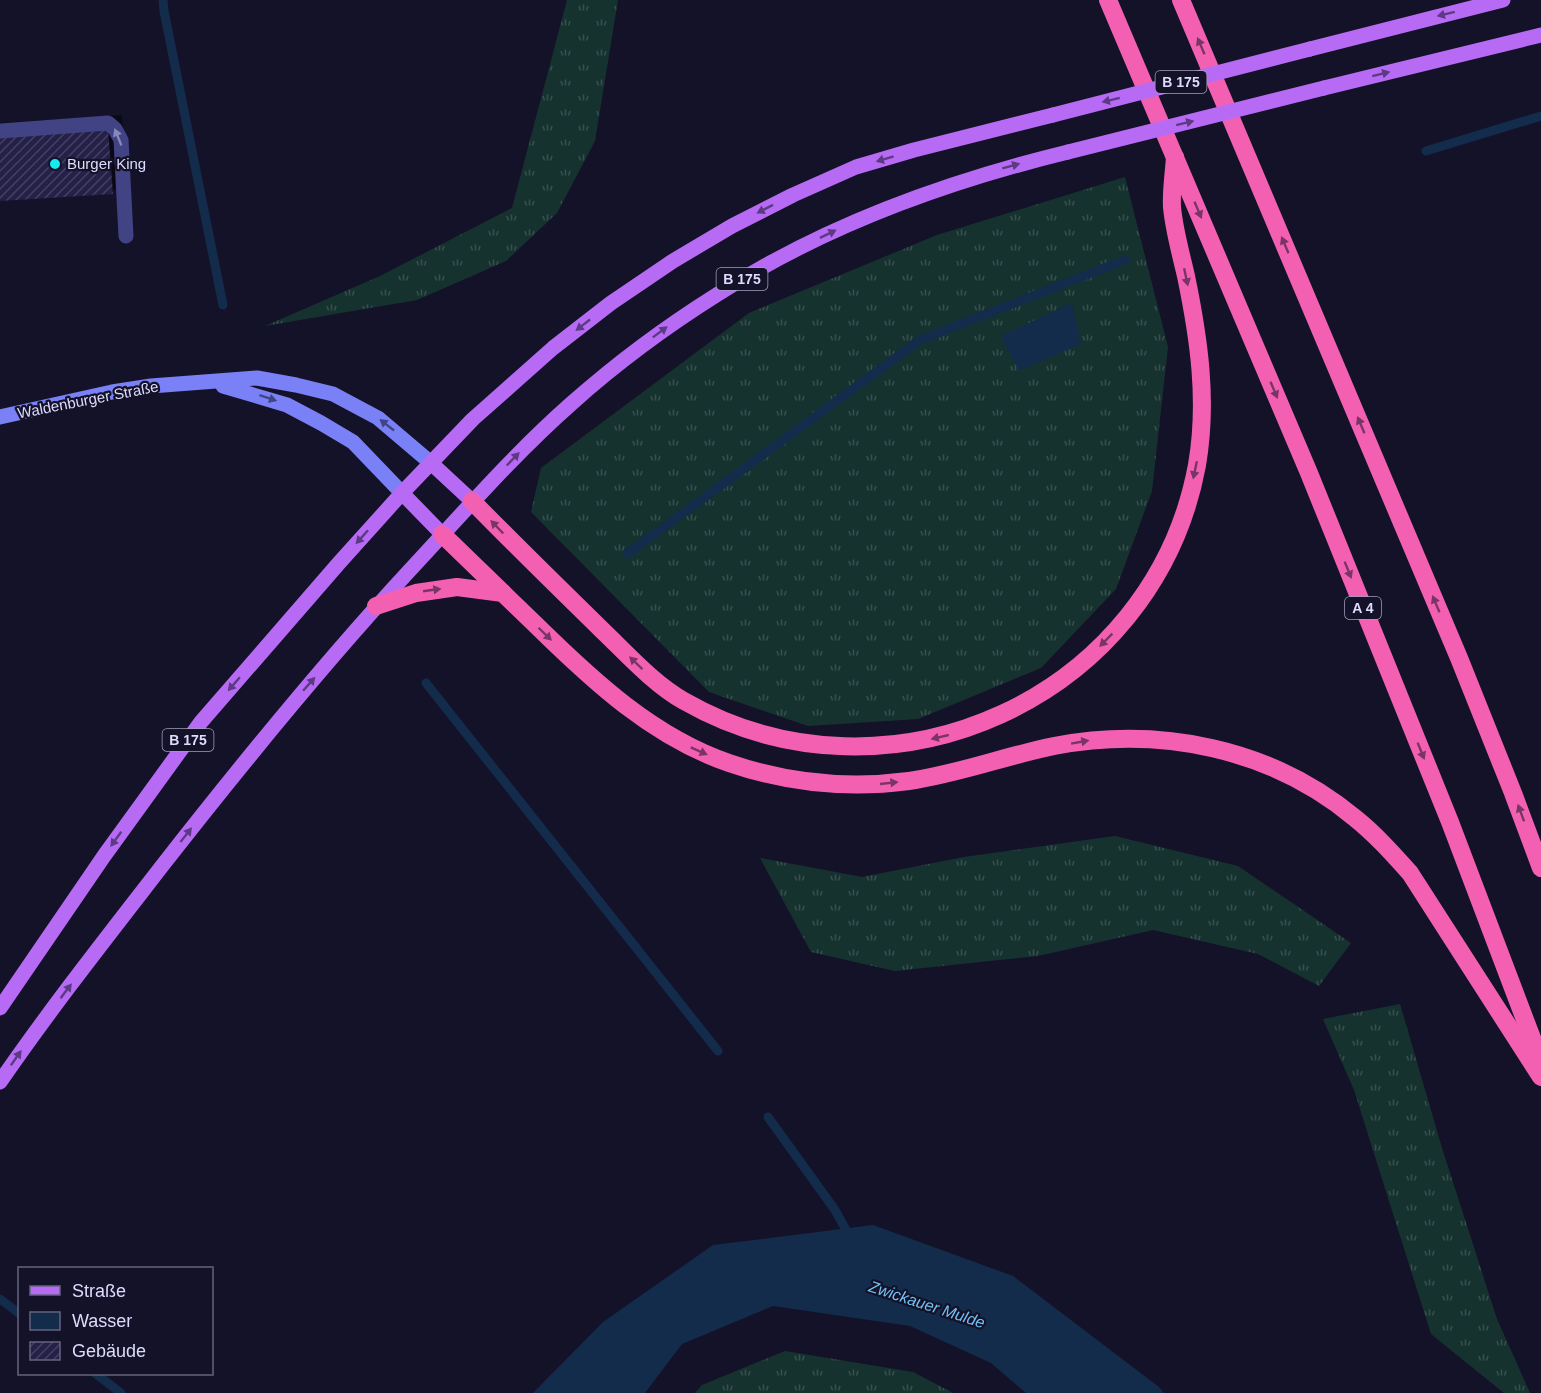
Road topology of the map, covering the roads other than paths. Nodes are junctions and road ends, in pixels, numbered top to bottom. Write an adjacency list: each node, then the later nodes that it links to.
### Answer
1 (1108, 0): 6 (highway, A 4)
2 (1181, 0): 16 (highway, one-way to 2)
3 (1503, 0): 10 (main road, B 175, one-way to 10, bridge)
4 (1541, 34): 12 (main road, B 175, one-way to 4, bridge)
5 (0, 131): 7 (lane, one-way to 5)
6 (1175, 157): 12 (highway, one-way to 12); 18 (highway, A 4, one-way to 18)
7 (126, 236)
8 (211, 383): 9 (street, Waldenburger Straße); 10 (street, Waldenburger Straße, one-way to 8); 11 (street, Waldenburger Straße, one-way to 11)
9 (0, 417)
10 (431, 463): 11 (main road, B 175); 12 (main road)
11 (402, 493): 13 (main road); 17 (main road, B 175, one-way to 17)
12 (472, 501): 13 (main road, B 175)
13 (442, 534): 14 (highway); 15 (main road, B 175)
14 (503, 593): 15 (highway, one-way to 14); 19 (highway, one-way to 19)
15 (376, 606): 20 (main road, B 175, one-way to 15)
16 (1541, 868)
17 (0, 1008)
18 (1541, 1062)
19 (1541, 1077)
20 (0, 1082)

